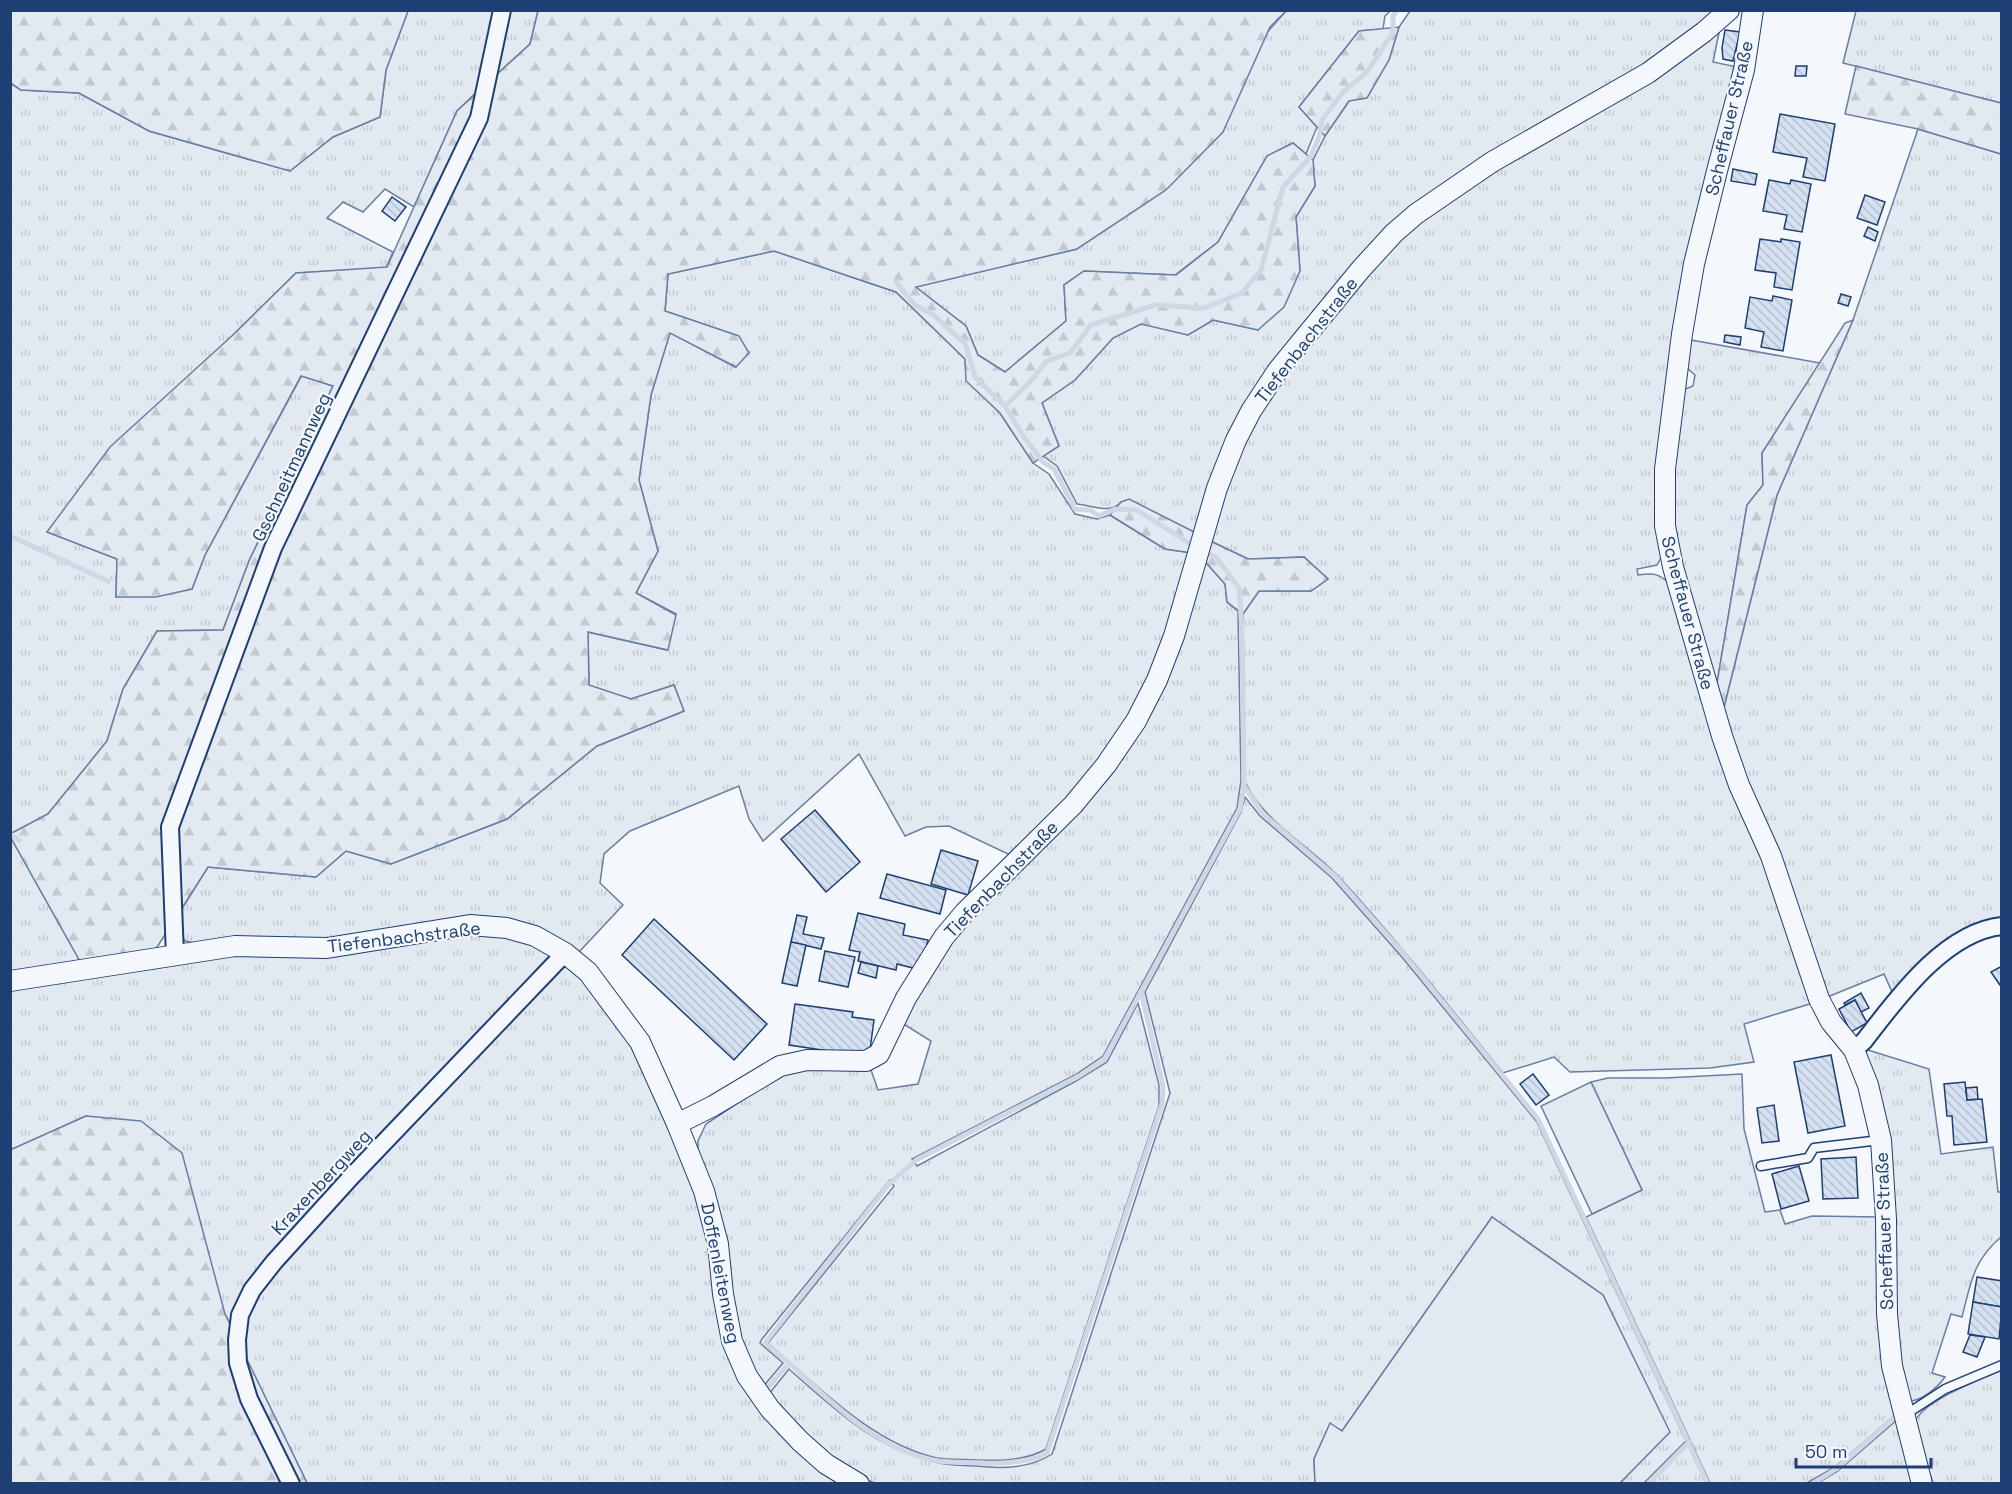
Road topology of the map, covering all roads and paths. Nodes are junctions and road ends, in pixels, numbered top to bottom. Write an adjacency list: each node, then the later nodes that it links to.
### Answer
1 (502, 10): 6 (street, Gschneitmannweg)
2 (1729, 10): 9 (street, Tiefenbachstraße)
3 (1753, 10): 8 (street, Scheffauer Straße)
4 (2001, 926): 8 (street)
5 (566, 953): 6 (street, Tiefenbachstraße); 9 (street, Tiefenbachstraße); 14 (street, Kraxenbergweg)
6 (175, 956): 7 (street, Tiefenbachstraße)
7 (10, 981)
8 (1854, 1050): 10 (street, Scheffauer Straße)
9 (677, 1124): 15 (street, Doffenleitenweg)
10 (1881, 1140): 11 (lane); 13 (street, Scheffauer Straße)
11 (1761, 1166)
12 (2001, 1365): 13 (lane)
13 (1904, 1415): 16 (street, Scheffauer Straße)
14 (291, 1484)
15 (859, 1484)
16 (1922, 1484)

